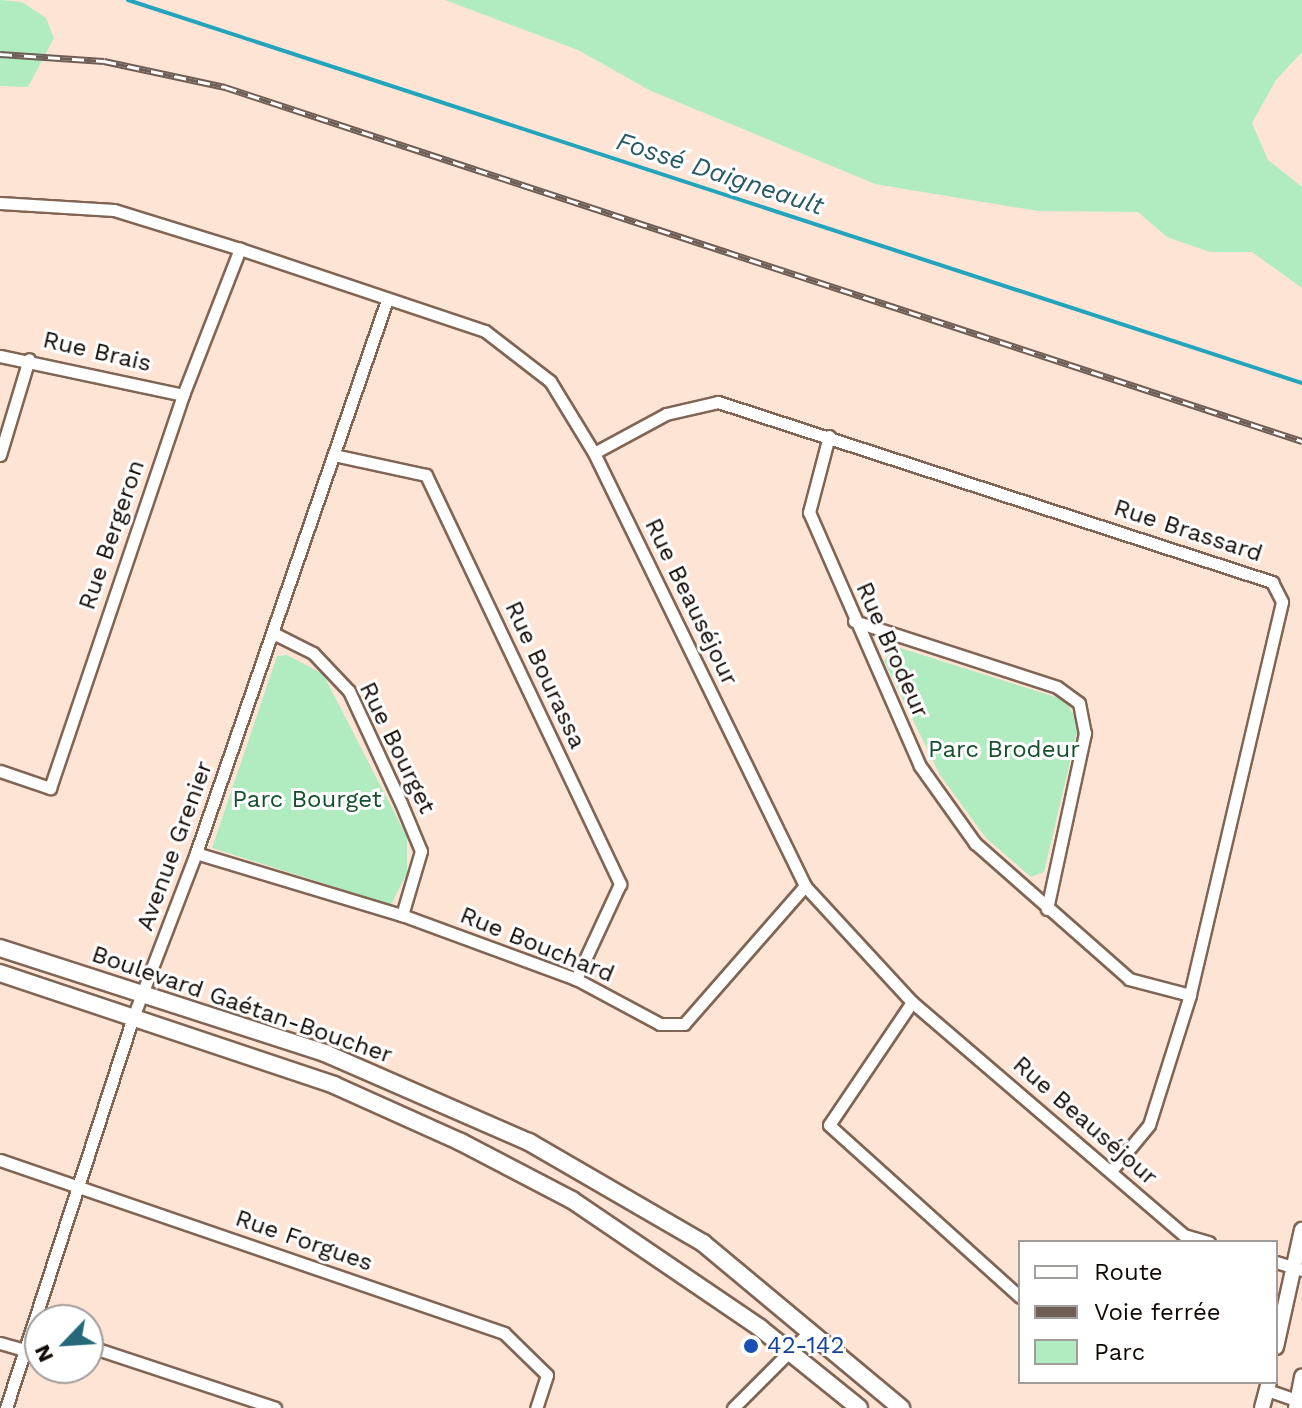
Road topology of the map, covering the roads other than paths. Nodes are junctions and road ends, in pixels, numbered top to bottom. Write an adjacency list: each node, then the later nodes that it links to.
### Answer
1 (0, 203): 2 (street, Rue Beauséjour)
2 (240, 249): 3 (street, Rue Beauséjour); 6 (street, Rue Bergeron)
3 (387, 300): 8 (street, Rue Beauséjour); 10 (street, Avenue Grenier)
4 (0, 356): 5 (street, Rue Brais)
5 (29, 359): 6 (street, Rue Brais); 9 (street)
6 (183, 395): 13 (street, Rue Bergeron)
7 (829, 436): 8 (street, Rue Brassard); 11 (street, Rue Brodeur); 21 (street, Rue Brassard)
8 (594, 453): 15 (street, Rue Beauséjour)
9 (0, 455)
10 (334, 455): 12 (street, Avenue Grenier); 20 (street, Rue Bourassa)
11 (854, 621): 16 (street, Rue Brodeur); 16 (street)
12 (273, 633): 14 (street, Avenue Grenier); 17 (street, Rue Bourget)
13 (0, 771)
14 (196, 853): 17 (street, Rue Bouchard); 22 (street, Avenue Grenier)
15 (805, 886): 20 (street, Rue Bouchard); 23 (street, Rue Beauséjour)
16 (1047, 909): 21 (street, Rue Brodeur)
17 (402, 915): 20 (street, Rue Bouchard)
18 (0, 948): 22 (main road, Boulevard Gaétan-Boucher)
19 (0, 973): 24 (main road, Boulevard Gaétan-Boucher)
20 (576, 979)
21 (1190, 995): 26 (street, Rue Brassard)
22 (144, 996): 24 (street, Avenue Grenier); 33 (main road, Boulevard Gaétan-Boucher)
23 (912, 1002): 26 (street, Rue Beauséjour); 31 (street)
24 (132, 1020): 27 (street, Avenue Grenier); 38 (main road, Boulevard Gaétan-Boucher)
25 (0, 1160): 27 (street, Rue Forgues)
26 (1111, 1171): 29 (street, Rue Beauséjour)
27 (78, 1187): 32 (street, Avenue Grenier); 44 (street, Rue Forgues)
28 (1302, 1230): 30 (street)
29 (1182, 1238)
30 (1297, 1268): 34 (street)
31 (1018, 1295)
32 (43, 1304)
33 (811, 1330): 38 (street); 47 (main road, Boulevard Gaétan-Boucher)
34 (1278, 1339)
35 (0, 1343): 36 (street)
36 (24, 1350): 42 (street, Avenue Grenier)
37 (104, 1351): 43 (street)
38 (789, 1352): 45 (street); 46 (main road, Boulevard Gaétan-Boucher)
39 (1302, 1377): 41 (street)
40 (1268, 1386): 41 (street); 48 (street)
41 (1298, 1403)
42 (6, 1408)
43 (275, 1408)
44 (536, 1408)
45 (733, 1408)
46 (859, 1408)
47 (901, 1408)
48 (1262, 1408)

